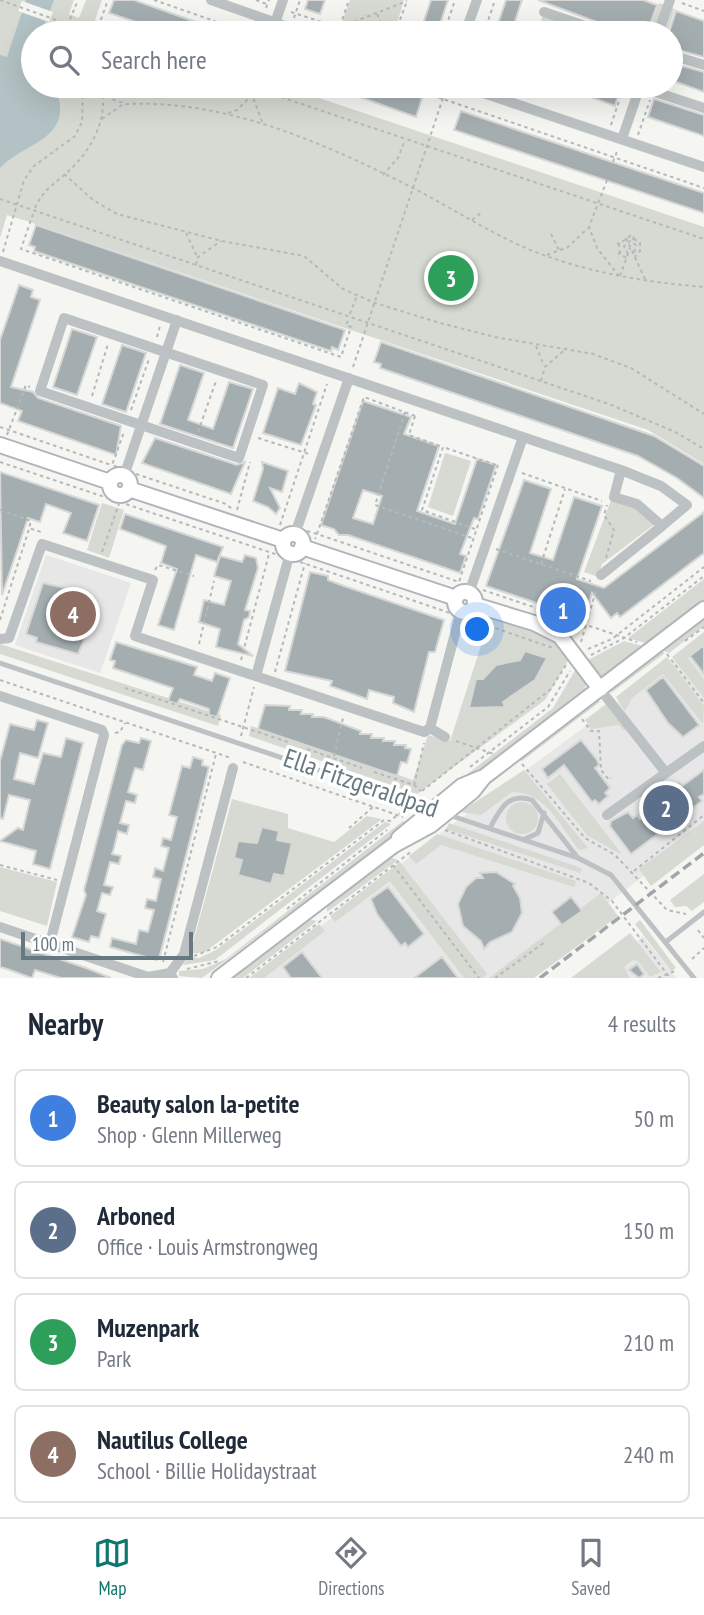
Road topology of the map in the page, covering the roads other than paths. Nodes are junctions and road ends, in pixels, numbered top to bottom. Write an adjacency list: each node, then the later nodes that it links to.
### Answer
1 (211, 0): 6 (street)
2 (477, 0): 8 (street)
3 (671, 0): 10 (street)
4 (282, 4): 7 (street)
5 (544, 12): 9 (street)
6 (269, 21)
7 (276, 21)
8 (469, 21)
9 (571, 21)
10 (663, 21)
11 (683, 59): 12 (street)
12 (704, 65)
13 (498, 98): 17 (street)
14 (635, 98): 17 (street)
15 (674, 98): 16 (street)
16 (704, 108)
17 (622, 139): 18 (street)
18 (704, 167)
19 (0, 260): 20 (street)
20 (177, 320): 21 (street); 22 (street)
21 (167, 352): 23 (street); 23 (street); 23 (street)
22 (349, 378): 24 (street); 29 (street)
23 (142, 426): 27 (street)
24 (523, 437): 26 (street); 31 (street)
25 (2, 446): 27 (street)
26 (621, 470): 28 (street); 28 (street)
27 (123, 486): 29 (street)
28 (662, 526): 30 (street)
29 (293, 542): 31 (street); 35 (street)
30 (599, 579)
31 (465, 602): 36 (street); 38 (street)
32 (704, 609): 36 (street)
33 (0, 639): 35 (street)
34 (0, 663): 43 (lane)
35 (257, 676): 38 (street)
36 (600, 689): 42 (street); 43 (street)
37 (0, 696): 52 (street)
38 (427, 730): 39 (street)
39 (445, 737)
40 (704, 746): 42 (street)
41 (234, 764): 53 (street)
42 (666, 774): 45 (street)
43 (439, 811): 46 (lane); 54 (street)
44 (544, 812): 46 (lane); 47 (lane); 48 (lane)
45 (607, 815)
46 (491, 828): 47 (lane)
47 (522, 839): 48 (lane)
48 (578, 858): 51 (lane)
49 (704, 912): 51 (lane)
50 (0, 927): 52 (street)
51 (667, 941): 55 (lane)
52 (50, 943): 53 (street)
53 (172, 976)
54 (219, 978)
55 (694, 978)

